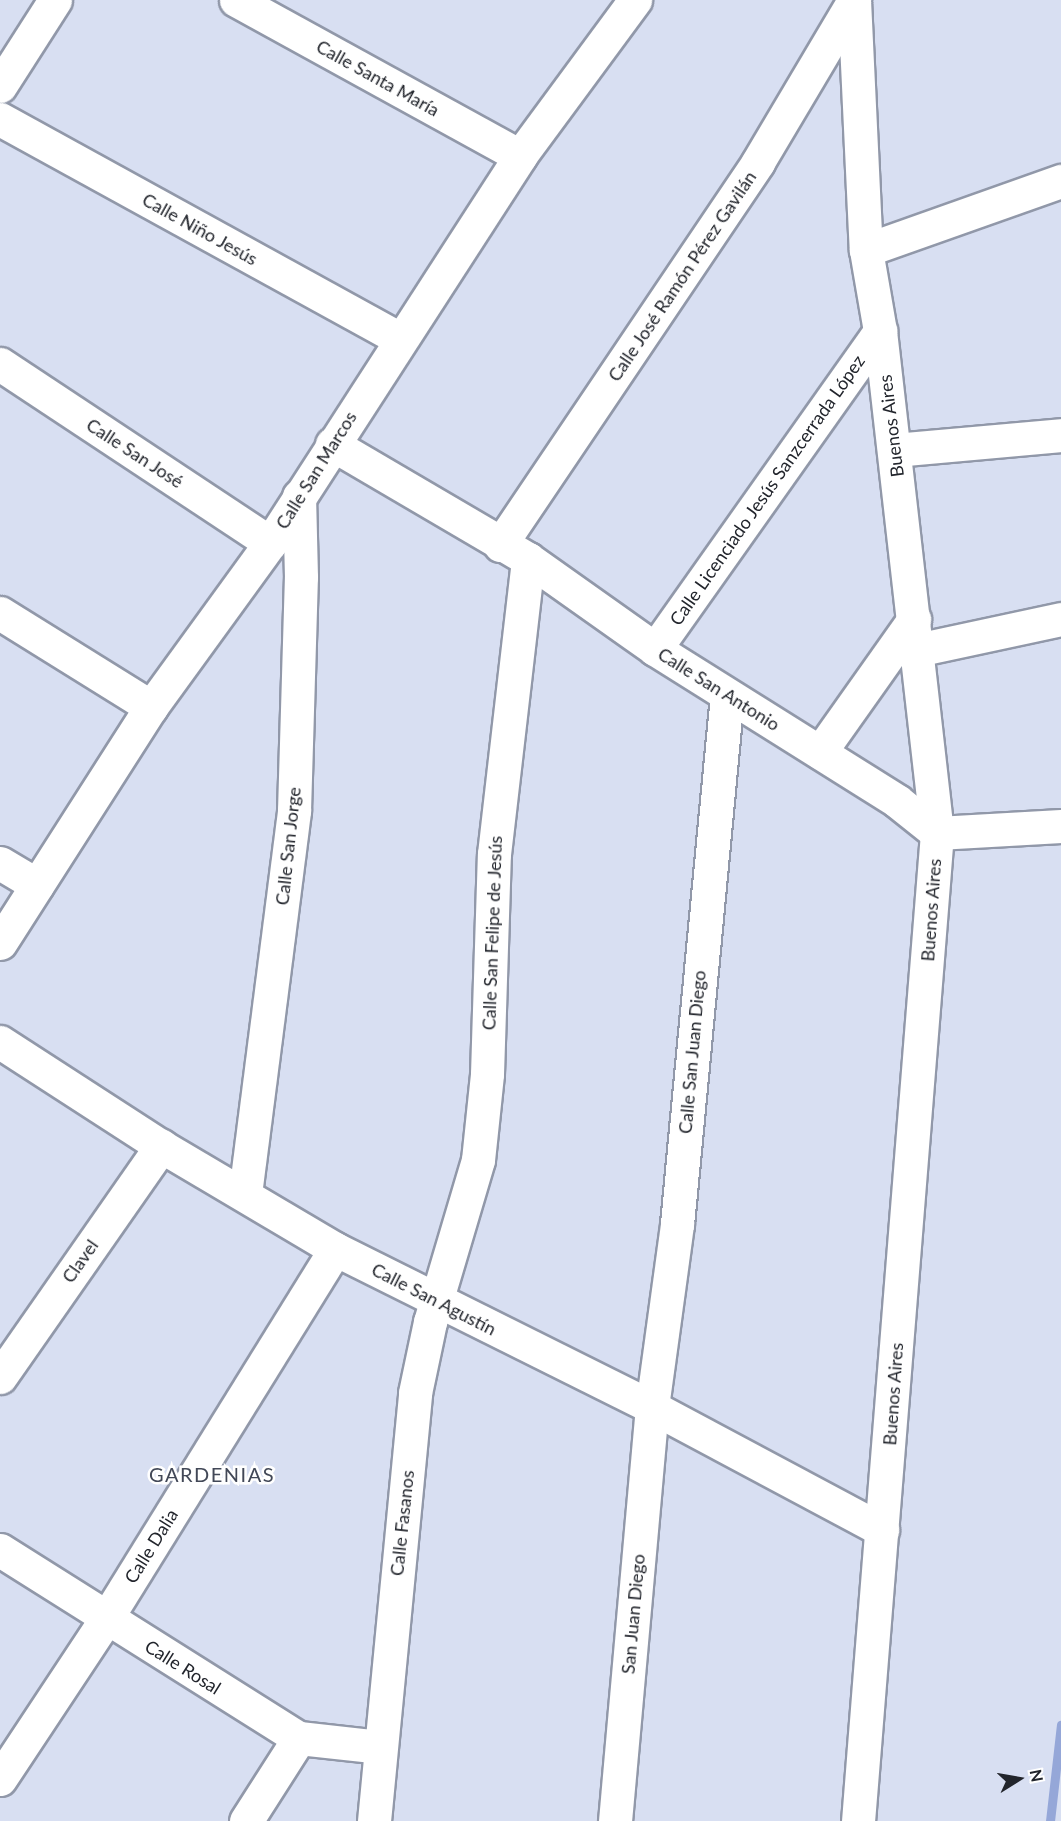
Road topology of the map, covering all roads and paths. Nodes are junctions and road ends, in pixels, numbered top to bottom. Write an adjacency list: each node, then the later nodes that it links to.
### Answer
1 (55, 0): 5 (street)
2 (237, 0): 7 (street, Calle Santa María)
3 (635, 0): 7 (street, Calle San Marcos)
4 (854, 0): 9 (street, Buenos Aires); 18 (street, Calle José Ramón Pérez Gavilán)
5 (0, 86)
6 (0, 119): 11 (street, Calle Niño Jesús)
7 (519, 156): 11 (street, Calle San Marcos)
8 (1061, 181): 9 (street)
9 (866, 250): 10 (street, Buenos Aires)
10 (880, 332): 15 (street, Buenos Aires); 22 (street, Calle Licenciado Jesús Sanzcerrada López)
11 (400, 339): 14 (street, Calle San Marcos)
12 (0, 364): 17 (street, Calle San José)
13 (1061, 435): 15 (street)
14 (332, 444): 16 (street, Calle San Marcos); 18 (street, Calle San Antonio)
15 (894, 450): 21 (street, Buenos Aires)
16 (299, 496): 17 (street, Calle San Marcos); 33 (street, Calle San Jorge)
17 (270, 543): 24 (street, Calle San Marcos)
18 (514, 552): 22 (street, Calle San Antonio); 35 (street, Calle San Felipe de Jesús)
19 (0, 613): 24 (street)
20 (1061, 619): 21 (street)
21 (916, 634): 25 (street); 27 (street, Buenos Aires)
22 (655, 649): 23 (street, Calle San Antonio)
23 (727, 695): 25 (street, Calle San Antonio); 37 (street, Calle San Juan Diego)
24 (151, 707): 29 (street, Calle San Marcos)
25 (820, 752): 27 (street, Calle San Antonio)
26 (1061, 826): 27 (street)
27 (937, 833): 38 (street, Buenos Aires)
28 (0, 863): 29 (street)
29 (37, 885): 30 (street, Calle San Marcos)
30 (0, 943)
31 (0, 1042): 32 (street, Calle San Agustín)
32 (161, 1146): 33 (street, Calle San Agustín); 36 (street, Clavel)
33 (245, 1194): 34 (street, Calle San Agustín)
34 (335, 1249): 35 (street, Calle San Agustín); 40 (street, Calle Dalia)
35 (436, 1301): 37 (street, Calle San Agustín); 42 (street, Calle Fasanos)
36 (0, 1377)
37 (652, 1407): 38 (street, Calle San Agustín); 46 (street, San Juan Diego)
38 (882, 1530): 47 (street, Buenos Aires)
39 (0, 1550): 40 (street, Calle Rosal)
40 (106, 1619): 41 (street, Calle Rosal); 43 (street, Calle Dalia)
41 (299, 1738): 42 (street, Calle Rosal); 44 (street)
42 (380, 1747): 45 (street, Calle Fasanos)
43 (0, 1779)
44 (246, 1821)
45 (374, 1821)
46 (615, 1821)
47 (858, 1821)

